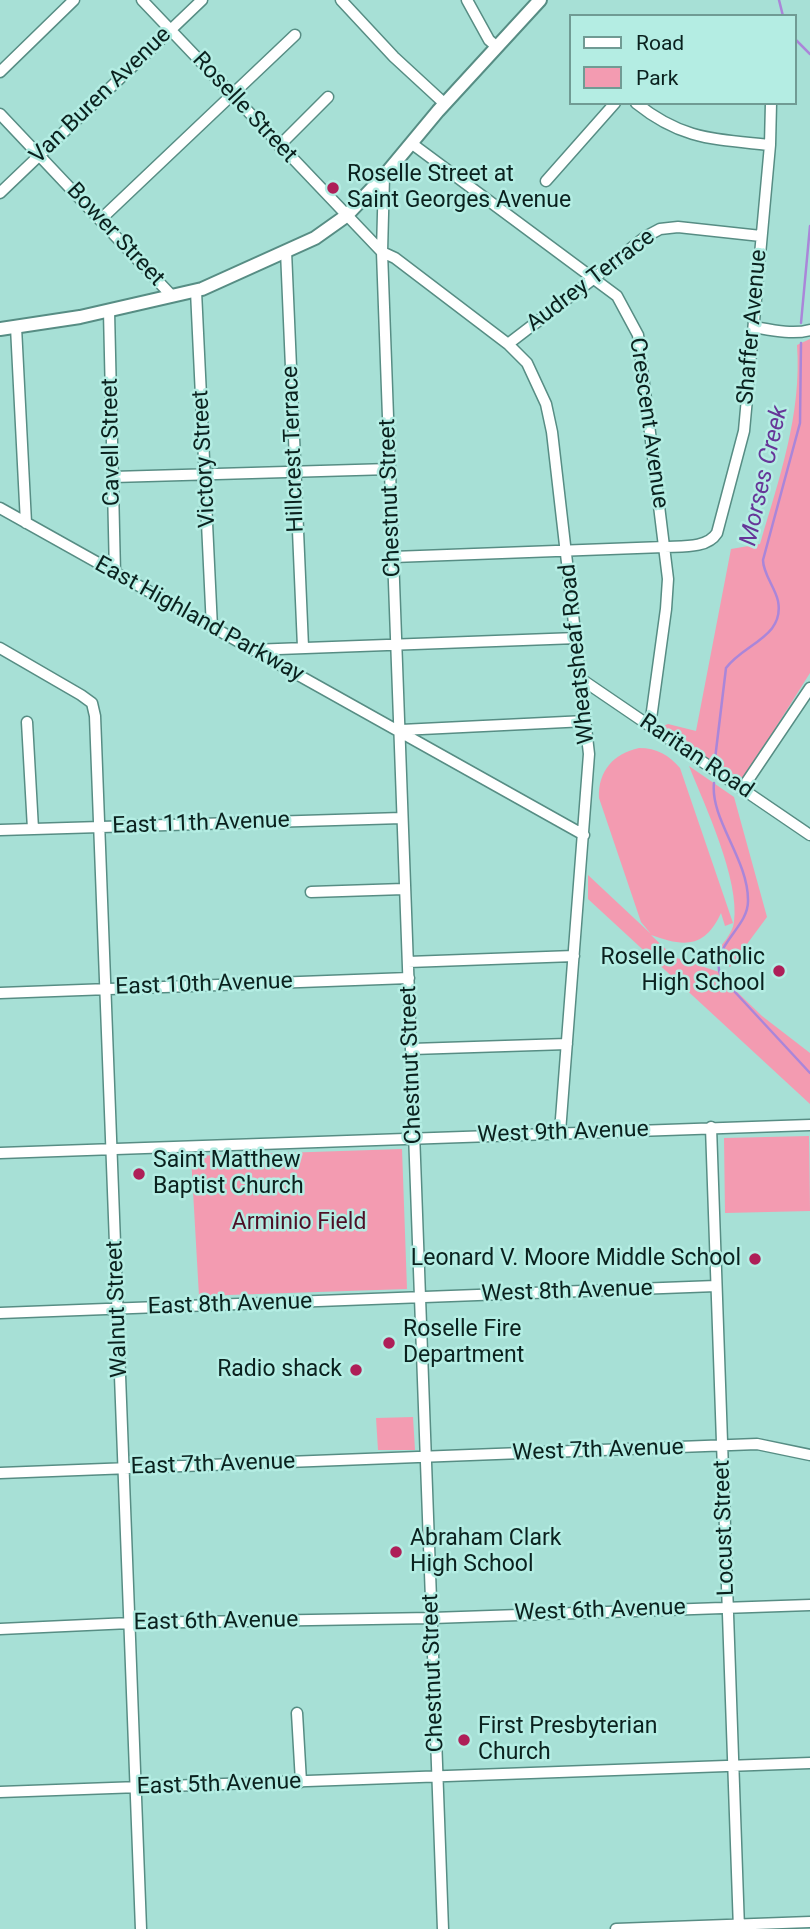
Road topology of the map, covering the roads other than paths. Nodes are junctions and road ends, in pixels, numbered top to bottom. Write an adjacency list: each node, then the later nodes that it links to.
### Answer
1 (74, 0): 10 (street)
2 (142, 0): 7 (street, Roselle Street)
3 (202, 0): 7 (street, Van Buren Avenue)
4 (341, 0): 13 (street)
5 (467, 0): 9 (street)
6 (540, 0): 9 (main road)
7 (170, 30): 11 (street, Roselle Street); 21 (street, Van Buren Avenue)
8 (295, 35): 11 (street)
9 (497, 47): 13 (main road)
10 (0, 72)
11 (231, 94): 20 (street, Roselle Street); 26 (street)
12 (328, 97): 20 (street)
13 (444, 104): 18 (main road)
14 (613, 105): 23 (street)
15 (639, 105): 19 (street)
16 (771, 105): 19 (street, Shaffer Avenue)
17 (0, 114): 21 (street, Bower Street)
18 (411, 143): 22 (main road); 30 (street, Crescent Avenue)
19 (770, 145): 27 (street, Shaffer Avenue)
20 (279, 146): 25 (street, Roselle Street)
21 (39, 155): 24 (street, Van Buren Avenue); 26 (street, Bower Street)
22 (384, 176): 25 (main road); 29 (street, Chestnut Street)
23 (546, 181)
24 (0, 193)
25 (346, 216): 28 (main road); 29 (street)
26 (100, 220): 32 (street, Bower Street)
27 (761, 236): 30 (street, Audrey Terrace); 35 (street, Shaffer Avenue)
28 (286, 251): 31 (main road); 40 (street, Hillcrest Terrace)
29 (382, 252): 38 (street, Wheatsheaf Road); 39 (street, Chestnut Street)
30 (593, 279): 38 (street, Audrey Terrace); 45 (street, Crescent Avenue)
31 (196, 290): 32 (main road); 41 (street, Victory Street)
32 (172, 296): 33 (main road)
33 (109, 311): 34 (main road); 42 (street, Cavell Street)
34 (16, 327): 36 (main road); 44 (street)
35 (754, 327): 37 (street); 45 (street, Shaffer Avenue)
36 (0, 329)
37 (810, 330)
38 (508, 344): 46 (street, Wheatsheaf Road)
39 (390, 469): 40 (street); 47 (street, Chestnut Street)
40 (295, 472): 41 (street); 53 (street, Hillcrest Terrace)
41 (206, 475): 42 (street); 49 (street, Victory Street)
42 (113, 477): 48 (street, Cavell Street)
43 (0, 508): 44 (street, East Highland Parkway)
44 (26, 523): 48 (street, East Highland Parkway)
45 (664, 547): 46 (street); 59 (street, Crescent Avenue)
46 (567, 551): 47 (street); 50 (street, Wheatsheaf Road)
47 (393, 557): 51 (street, Chestnut Street)
48 (115, 574): 49 (street, East Highland Parkway)
49 (212, 628): 54 (street, East Highland Parkway)
50 (576, 638): 51 (street); 55 (street, Wheatsheaf Road)
51 (397, 644): 53 (street); 60 (street, Chestnut Street)
52 (0, 648): 63 (street, Walnut Street)
53 (303, 648): 54 (street)
54 (250, 650): 60 (street, East Highland Parkway)
55 (581, 679): 57 (street, Wheatsheaf Road); 59 (street, Raritan Road)
56 (810, 688): 61 (street)
57 (586, 721): 60 (street); 66 (street, Wheatsheaf Road)
58 (27, 722): 64 (street)
59 (650, 726): 61 (street, Raritan Road)
60 (399, 731): 62 (street, Chestnut Street); 66 (street, East Highland Parkway)
61 (742, 789): 67 (street, Raritan Road)
62 (402, 818): 63 (street, East 11th Avenue); 68 (street, Chestnut Street)
63 (99, 827): 64 (street, East 11th Avenue); 73 (street, Walnut Street)
64 (33, 829): 65 (street, East 11th Avenue)
65 (0, 830)
66 (584, 835): 70 (street, Wheatsheaf Road)
67 (810, 835)
68 (404, 889): 69 (street); 71 (street, Chestnut Street)
69 (311, 892)
70 (574, 956): 71 (street); 75 (street, Wheatsheaf Road)
71 (408, 962): 72 (street, Chestnut Street)
72 (409, 978): 73 (street, East 10th Avenue); 76 (street, Chestnut Street)
73 (106, 989): 74 (street, East 10th Avenue); 81 (street, Walnut Street)
74 (0, 993)
75 (567, 1044): 76 (street); 79 (street, Wheatsheaf Road)
76 (412, 1049): 80 (street, Chestnut Street)
77 (810, 1125): 78 (street, West 9th Avenue)
78 (711, 1127): 79 (street, West 9th Avenue); 83 (street, Locust Street)
79 (560, 1132): 80 (street, West 9th Avenue)
80 (415, 1138): 81 (street, West 9th Avenue); 84 (street, Chestnut Street)
81 (113, 1149): 82 (street, West 9th Avenue); 85 (street, Walnut Street)
82 (0, 1153)
83 (716, 1286): 84 (street, West 8th Avenue); 87 (street, Locust Street)
84 (419, 1298): 85 (street, East 8th Avenue); 89 (street, Chestnut Street)
85 (118, 1309): 86 (street, East 8th Avenue); 90 (street, Walnut Street)
86 (0, 1313)
87 (722, 1447): 88 (street, West 7th Avenue); 89 (street, West 7th Avenue); 93 (street, Locust Street)
88 (810, 1455)
89 (426, 1458): 90 (street, East 7th Avenue); 94 (street, Chestnut Street)
90 (124, 1469): 91 (street, East 7th Avenue); 95 (street, Walnut Street)
91 (0, 1473)
92 (810, 1605): 93 (street, West 6th Avenue)
93 (727, 1607): 94 (street, West 6th Avenue); 99 (street, Locust Street)
94 (432, 1618): 95 (street, East 6th Avenue); 100 (street, Chestnut Street)
95 (130, 1623): 96 (street, East 6th Avenue); 102 (street, Walnut Street)
96 (0, 1629)
97 (298, 1713): 101 (street)
98 (810, 1763): 99 (street, East 5th Avenue)
99 (733, 1766): 100 (street, East 5th Avenue); 105 (street, Locust Street)
100 (438, 1778): 101 (street, East 5th Avenue); 107 (street, Chestnut Street)
101 (300, 1782): 102 (street, East 5th Avenue)
102 (136, 1787): 103 (street, East 5th Avenue); 106 (street, Walnut Street)
103 (0, 1792)
104 (810, 1922): 105 (street)
105 (739, 1927): 108 (street)
106 (141, 1929)
107 (443, 1929)
108 (616, 1929)

